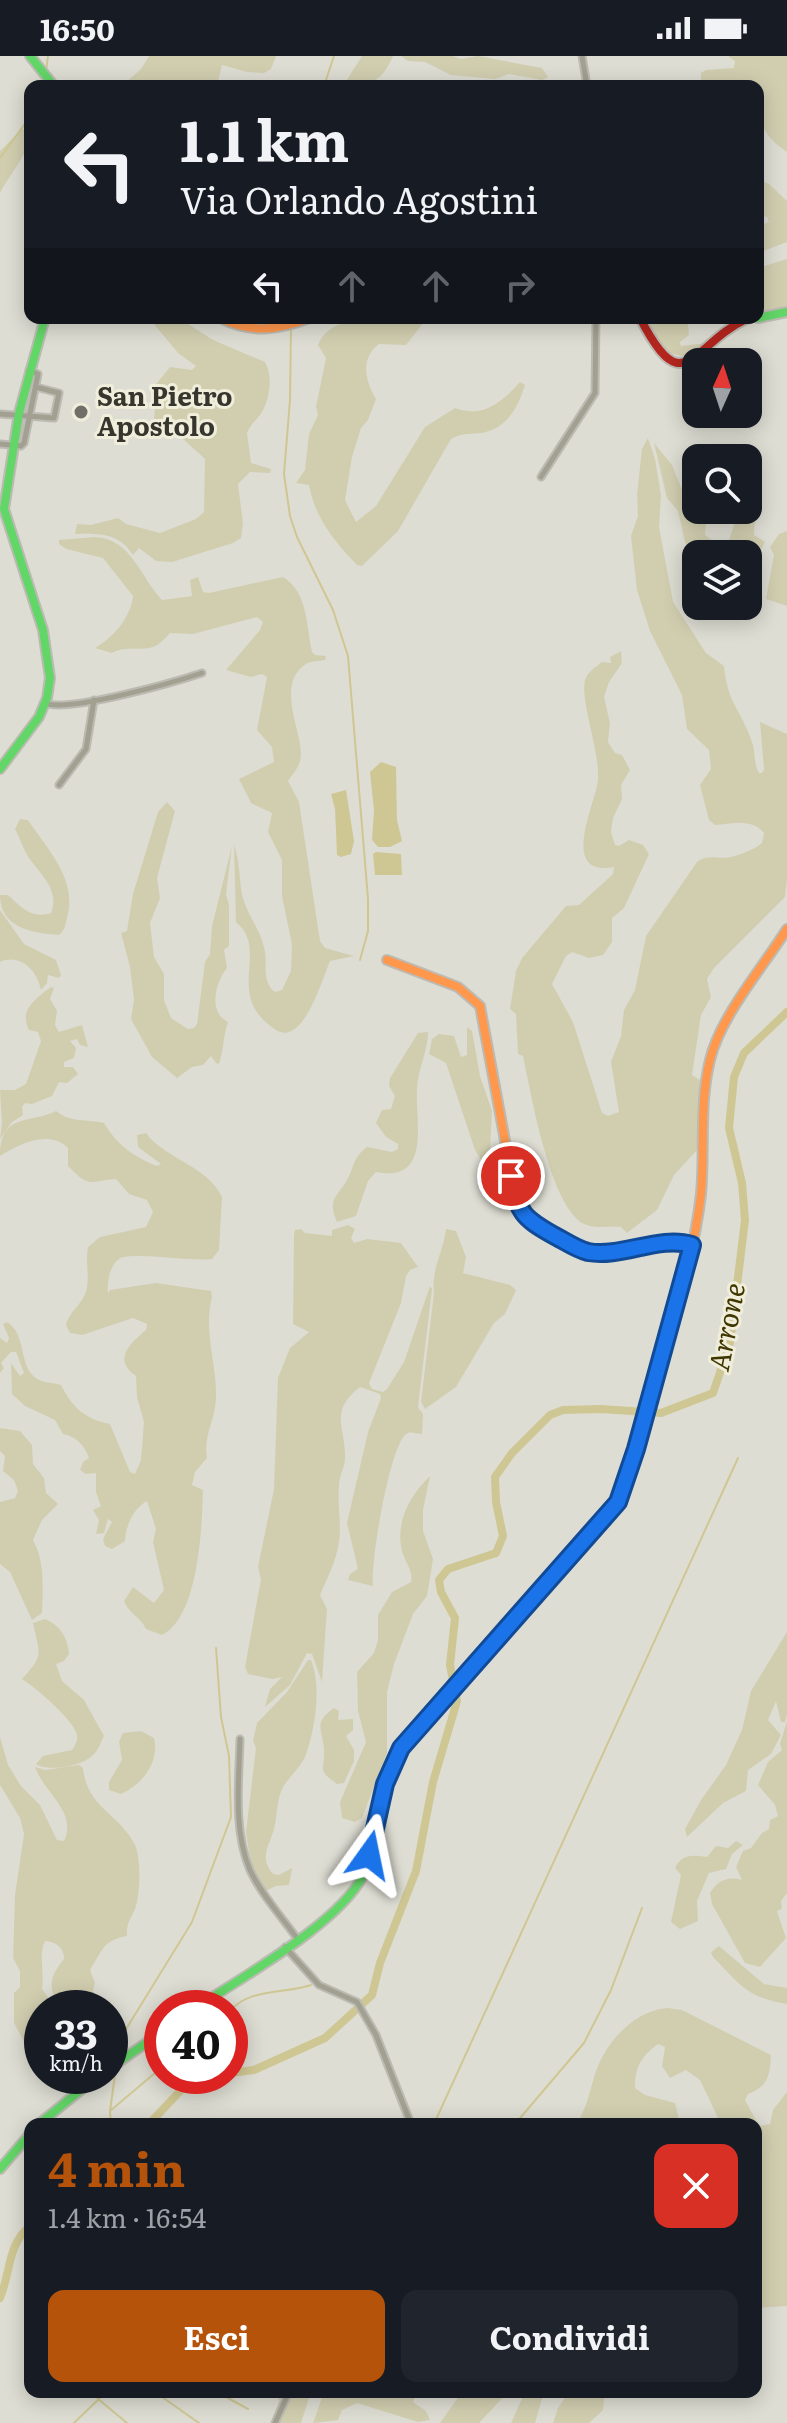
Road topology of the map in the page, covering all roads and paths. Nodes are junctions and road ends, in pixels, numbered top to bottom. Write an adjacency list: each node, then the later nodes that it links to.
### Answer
1 (582, 56): 4 (street)
2 (31, 57): 3 (street)
3 (50, 80)
4 (586, 80)
5 (787, 312): 6 (street)
6 (764, 317)
7 (43, 324): 13 (street)
8 (231, 324): 9 (street)
9 (294, 324)
10 (596, 324): 19 (street)
11 (643, 324): 12 (street)
12 (735, 324)
13 (29, 370): 14 (street); 16 (street)
14 (36, 387): 16 (street); 16 (street)
15 (0, 414): 16 (street)
16 (25, 416): 18 (street)
17 (0, 444): 18 (street)
18 (14, 446): 20 (street)
19 (541, 477)
20 (2, 499): 23 (street)
21 (202, 673): 22 (street)
22 (94, 700): 23 (street); 25 (street)
23 (45, 703): 24 (street)
24 (0, 769)
25 (59, 785)
26 (787, 929): 28 (street)
27 (387, 960): 28 (street)
28 (692, 1245): 30 (street)
29 (240, 1739): 30 (street)
30 (296, 1937): 31 (street)
31 (284, 1946): 32 (street); 35 (street)
32 (222, 1990)
33 (76, 2094): 34 (street)
34 (46, 2118)
35 (409, 2118)
36 (24, 2141): 37 (street)
37 (0, 2169)
38 (286, 2398): 39 (street)
39 (275, 2423)

